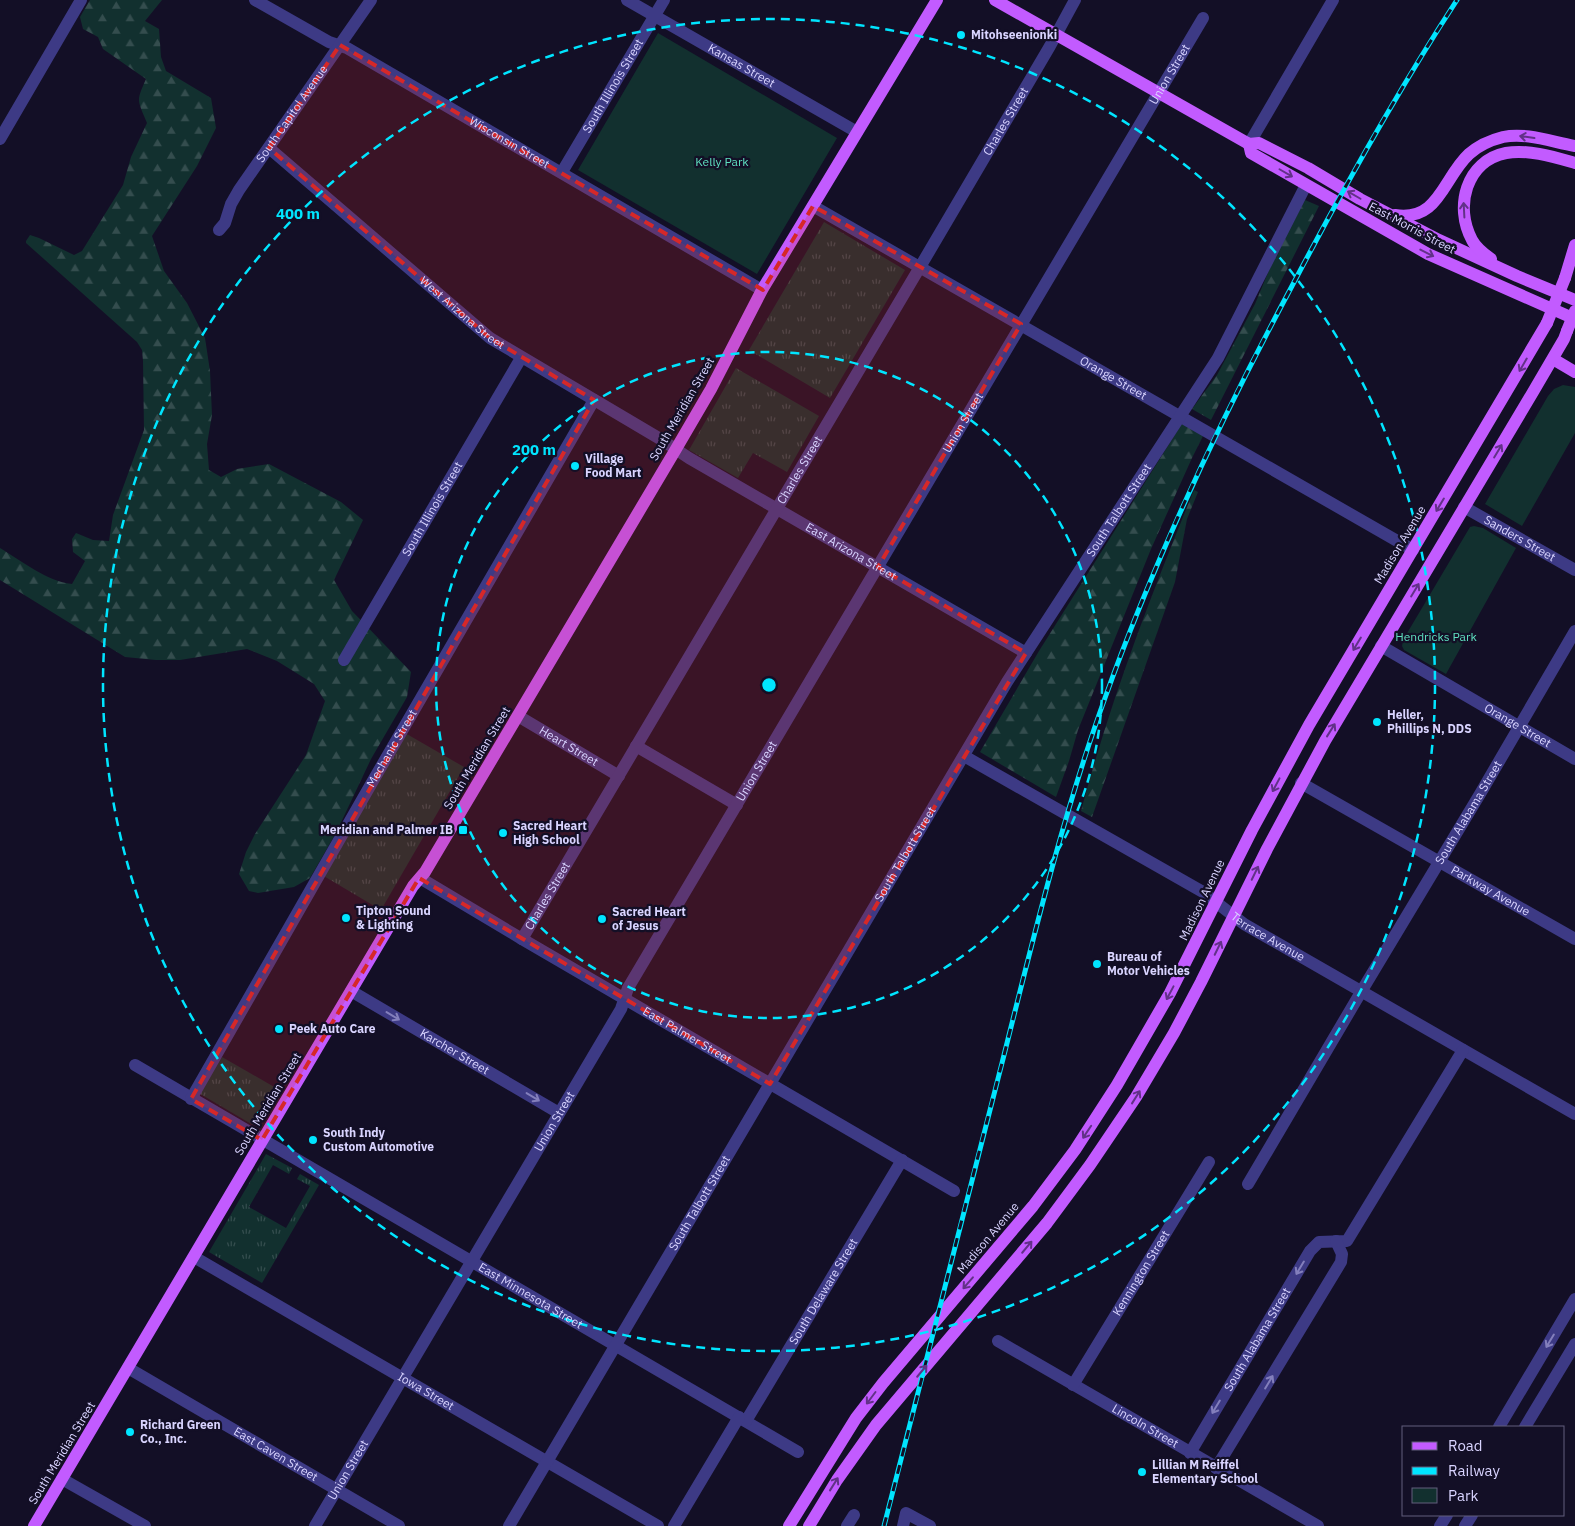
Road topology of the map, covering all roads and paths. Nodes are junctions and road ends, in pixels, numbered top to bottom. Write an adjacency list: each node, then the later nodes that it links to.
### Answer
1 (81, 0): 16 (street)
2 (255, 0): 13 (street, Wisconsin Street)
3 (371, 0): 13 (street, South Capitol Avenue)
4 (626, 0): 10 (street, Kansas Street)
5 (664, 0): 10 (street, South Illinois Street)
6 (937, 0): 15 (main road, South Meridian Street)
7 (995, 0): 12 (main road, East Morris Street)
8 (1075, 0): 12 (street, Charles Street)
9 (1333, 0): 17 (street)
10 (655, 16): 15 (street, Kansas Street); 21 (street, South Illinois Street)
11 (1203, 18): 14 (street, Union Street)
12 (1055, 35): 14 (main road, East Morris Street); 27 (street, Charles Street)
13 (340, 45): 19 (street, South Capitol Avenue); 21 (street, Wisconsin Street)
14 (1158, 93): 17 (main road, East Morris Street); 33 (street, Union Street)
15 (857, 132): 23 (main road, South Meridian Street)
16 (0, 139)
17 (1248, 144): 22 (main road, East Morris Street, one-way to 22); 24 (main road, East Morris Street, one-way to 17)
18 (1575, 146): 24 (main road, one-way to 24)
19 (269, 148): 25 (street, South Capitol Avenue); 34 (street, West Arizona Street)
20 (1575, 163): 28 (main road, one-way to 20)
21 (562, 172): 29 (street, Wisconsin Street)
22 (1306, 185): 32 (main road, East Morris Street, one-way to 32); 38 (street, South Talbott Street)
23 (813, 206): 27 (street, Orange Street); 29 (main road, South Meridian Street)
24 (1388, 214): 28 (main road, East Morris Street)
25 (219, 230)
26 (1575, 245): 42 (main road, Madison Avenue, one-way to 42, bridge)
27 (920, 267): 33 (street, Orange Street); 41 (street, Charles Street)
28 (1511, 273): 30 (main road, East Morris Street)
29 (762, 290): 39 (main road, South Meridian Street)
30 (1575, 300)
31 (1575, 311): 35 (main road, bridge)
32 (1575, 319)
33 (1021, 324): 38 (street, Orange Street); 43 (street, Union Street)
34 (522, 358): 37 (street, West Arizona Street); 48 (street, South Illinois Street)
35 (1553, 359): 36 (main road); 40 (main road, one-way to 35)
36 (1575, 372)
37 (594, 400): 39 (street, West Arizona Street); 69 (street, Mechanic Street)
38 (1180, 415): 42 (street, Orange Street); 47 (street, South Talbott Street)
39 (676, 449): 41 (street, East Arizona Street); 49 (main road, South Meridian Street)
40 (1464, 507): 44 (street, Sanders Street); 46 (main road, one-way to 40)
41 (777, 509): 43 (street, East Arizona Street); 51 (street, Charles Street)
42 (1413, 550): 59 (main road, Madison Avenue, one-way to 59)
43 (878, 567): 47 (street, East Arizona Street); 56 (street, Union Street)
44 (1575, 570)
45 (1575, 631): 50 (street, South Alabama Street)
46 (1381, 646): 50 (street, Orange Street); 55 (main road, one-way to 46)
47 (1026, 653): 52 (street, South Talbott Street)
48 (344, 660)
49 (518, 716): 54 (street, Heart Street); 58 (main road, South Meridian Street)
50 (1520, 727): 53 (street, Orange Street); 57 (street, South Alabama Street)
51 (636, 746): 54 (street, Charles Street); 56 (street)
52 (964, 756): 59 (street, Terrace Avenue); 68 (street, South Talbott Street)
53 (1575, 759)
54 (619, 776): 62 (street, Charles Street)
55 (1301, 783): 57 (street, Parkway Avenue); 60 (main road, one-way to 55)
56 (737, 805): 65 (street, Union Street)
57 (1440, 862): 61 (street, Parkway Avenue); 64 (street, South Alabama Street)
58 (420, 878): 62 (street, East Palmer Street); 63 (main road, South Meridian Street)
59 (1216, 903): 60 (street, Terrace Avenue); 103 (main road, Madison Avenue, one-way to 103)
60 (1233, 917): 64 (street, Terrace Avenue); 104 (main road, one-way to 60)
61 (1575, 939)
62 (522, 940): 65 (street, East Palmer Street)
63 (351, 991): 70 (street, Karcher Street, one-way to 70); 72 (main road, South Meridian Street)
64 (1361, 992): 66 (street, Terrace Avenue); 75 (street)
65 (625, 999): 68 (street, East Palmer Street); 70 (street, Union Street)
66 (1463, 1050): 71 (street, Terrace Avenue); 77 (street, South Alabama Street)
67 (135, 1065): 69 (street, East Minnesota Street)
68 (770, 1084): 73 (street, East Palmer Street); 83 (street, South Talbott Street)
69 (191, 1098): 72 (street, East Minnesota Street)
70 (559, 1113): 79 (street, Union Street)
71 (1575, 1114)
72 (262, 1140): 78 (main road, South Meridian Street); 79 (street, East Minnesota Street)
73 (902, 1160): 76 (street, East Palmer Street); 87 (street, South Delaware Street)
74 (1210, 1162): 86 (street, Kennington Street)
75 (1248, 1184)
76 (954, 1191)
77 (1336, 1241): 91 (street, South Alabama Street, one-way to 91); 93 (street, one-way to 77)
78 (194, 1256): 84 (main road, South Meridian Street); 85 (street, Iowa Street)
79 (471, 1260): 83 (street, East Minnesota Street); 85 (street, Union Street)
80 (1575, 1299): 88 (street, one-way to 88)
81 (998, 1341): 86 (street, Lincoln Street)
82 (1575, 1344): 89 (street)
83 (615, 1345): 87 (street, East Minnesota Street); 92 (street, South Talbott Street)
84 (128, 1368): 94 (main road, South Meridian Street); 95 (street, East Caven Street)
85 (402, 1377): 92 (street, Iowa Street); 95 (street, Union Street)
86 (1073, 1386): 91 (street, Lincoln Street)
87 (742, 1419): 90 (street, East Minnesota Street); 102 (street, South Delaware Street)
88 (1500, 1426)
89 (1526, 1426)
90 (798, 1452)
91 (1190, 1453): 93 (street, Lincoln Street)
92 (547, 1462): 100 (street, South Talbott Street); 101 (street, Iowa Street)
93 (1216, 1468): 107 (street, Lincoln Street)
94 (62, 1479): 96 (main road, South Meridian Street); 97 (street)
95 (336, 1489): 98 (street, Union Street); 99 (street, East Caven Street)
96 (34, 1526)
97 (145, 1526)
98 (314, 1526)
99 (399, 1526)
100 (509, 1526)
101 (658, 1526)
102 (674, 1526)
103 (789, 1526)
104 (809, 1526)
105 (903, 1526): 106 (street)
106 (930, 1526)
107 (1318, 1526)

